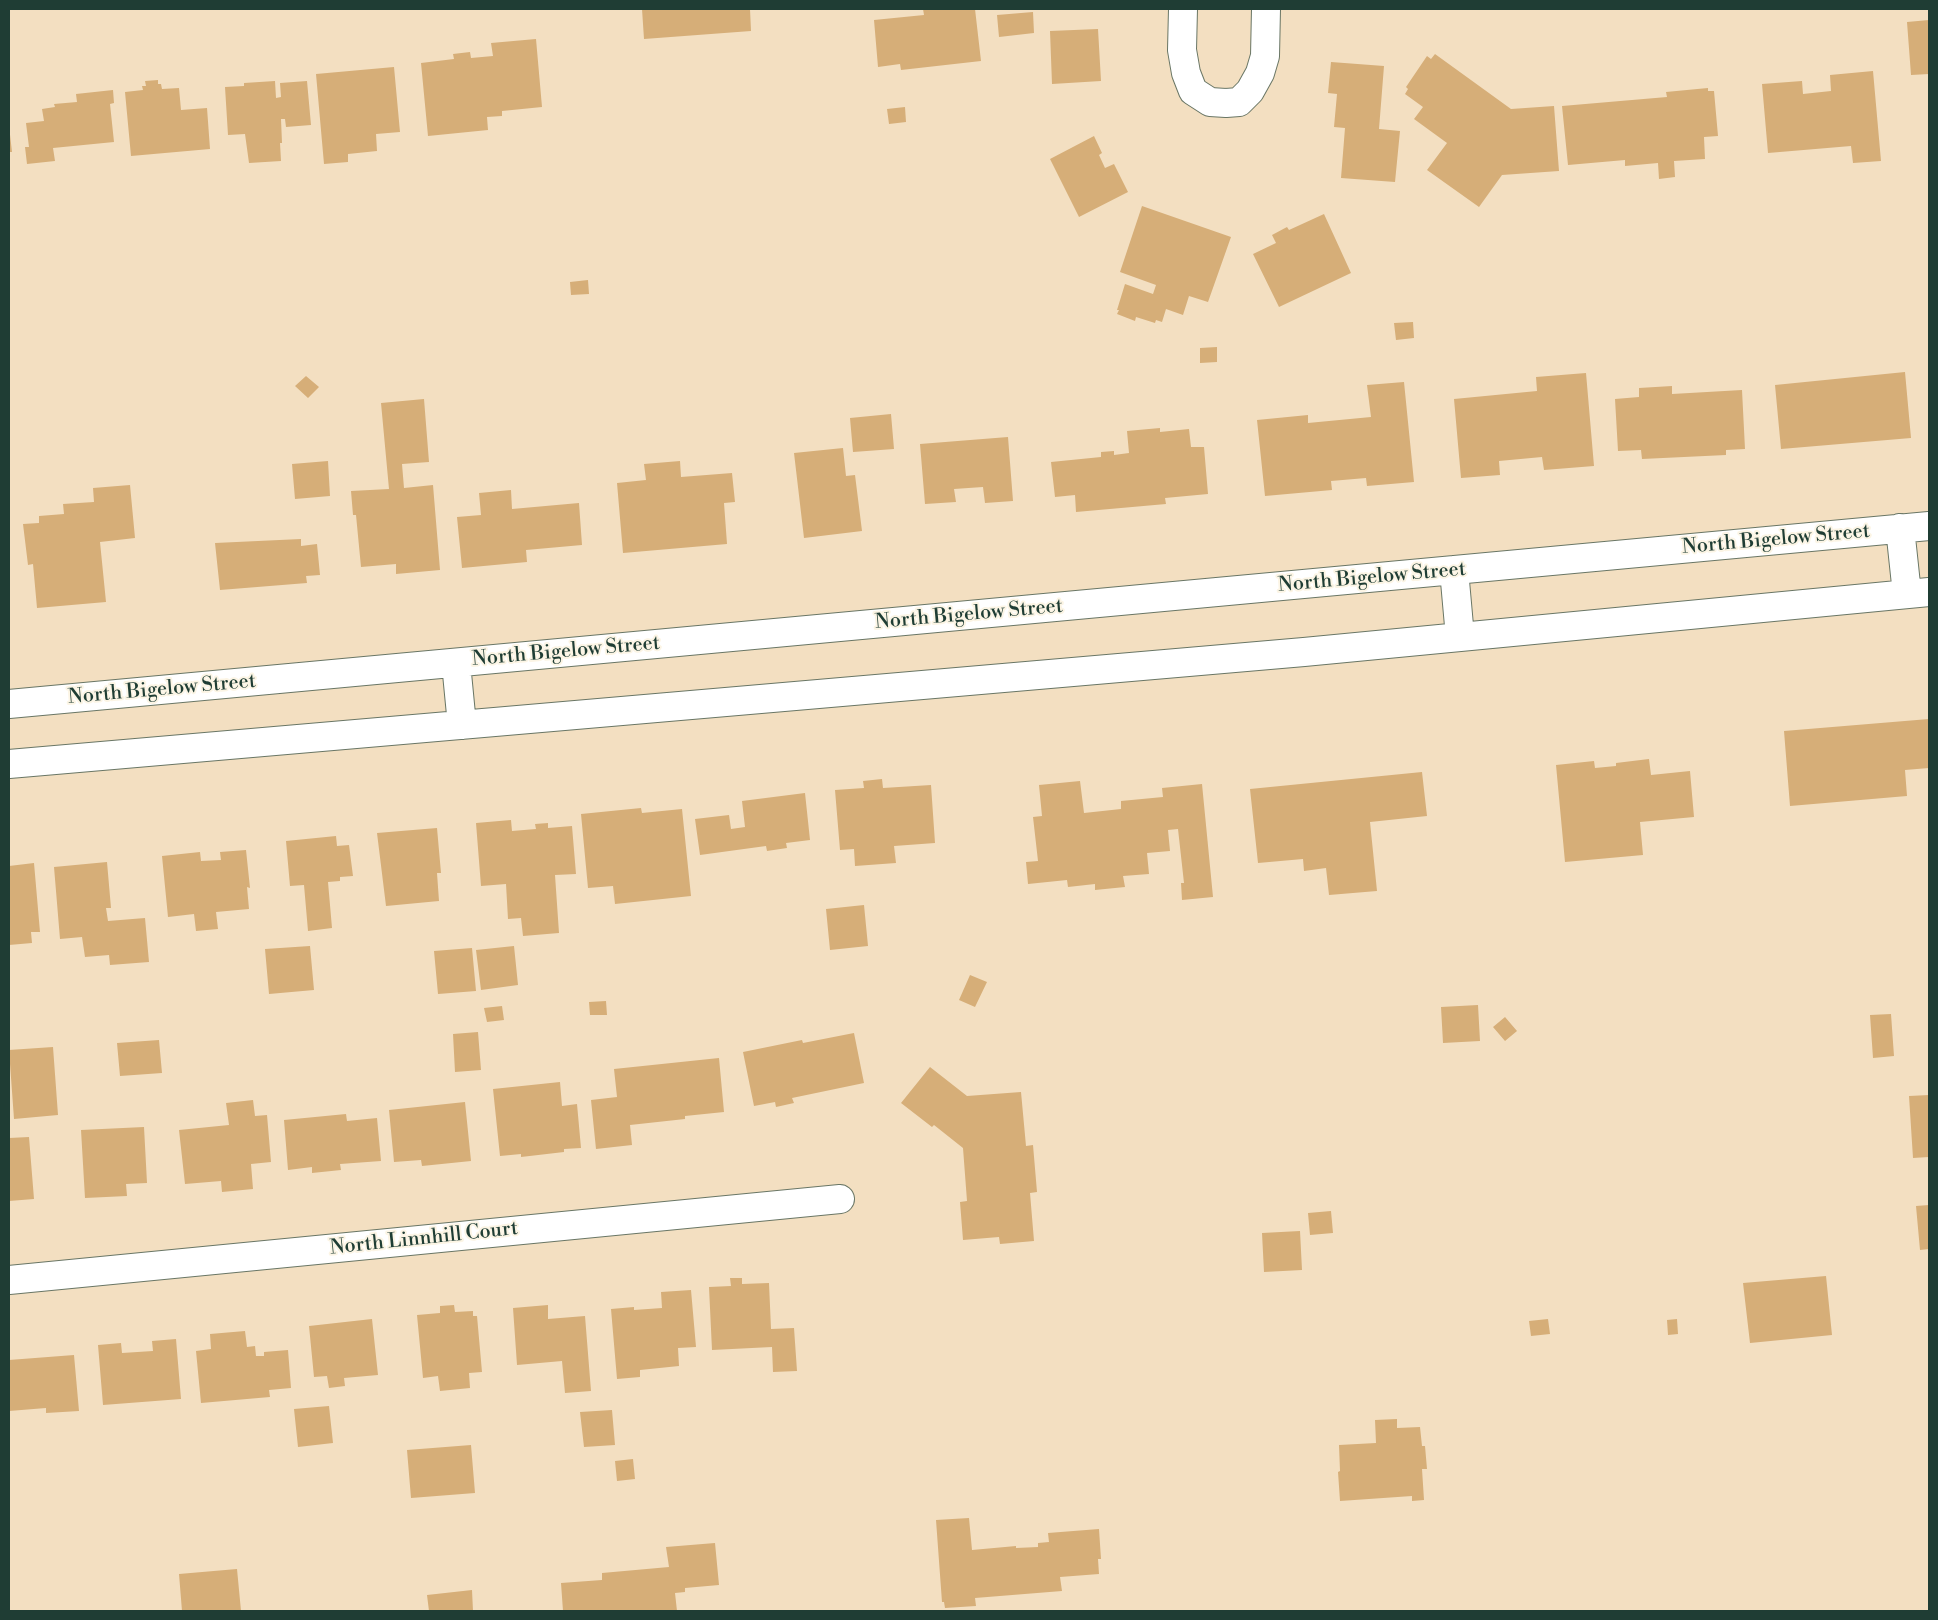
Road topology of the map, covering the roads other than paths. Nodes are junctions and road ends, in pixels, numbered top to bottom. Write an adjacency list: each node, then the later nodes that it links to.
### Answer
1 (1183, 9): 2 (street)
2 (1266, 9)
3 (1929, 526): 4 (street, North Bigelow Street)
4 (1900, 528): 5 (street, North Bigelow Street); 6 (street)
5 (1454, 570): 7 (street); 8 (street, North Bigelow Street)
6 (1918, 593): 7 (street)
7 (1460, 637): 10 (street)
8 (456, 662): 9 (street, North Bigelow Street); 10 (street)
9 (9, 704)
10 (462, 725): 11 (street)
11 (9, 764)
12 (840, 1199): 13 (street, North Linnhill Court)
13 (9, 1280)

